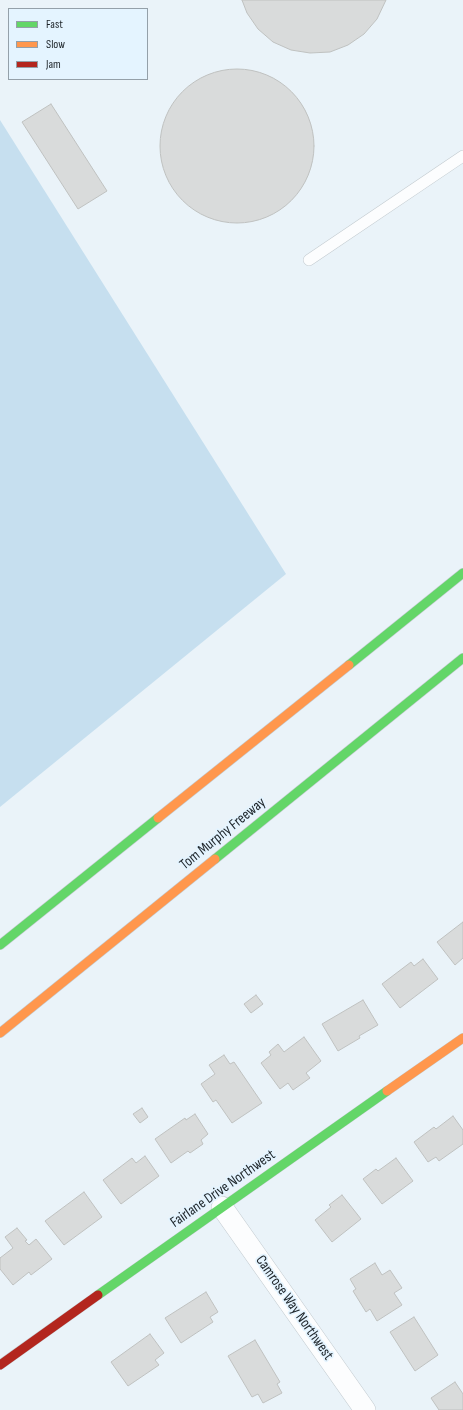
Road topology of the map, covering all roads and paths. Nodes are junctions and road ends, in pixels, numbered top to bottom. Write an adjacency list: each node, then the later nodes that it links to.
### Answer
1 (463, 156): 2 (lane)
2 (309, 260)
3 (463, 573): 5 (main road)
4 (463, 658): 6 (main road, Tom Murphy Freeway)
5 (0, 945)
6 (0, 1033)
7 (463, 1038): 8 (main road, Fairlane Drive Northwest)
8 (222, 1207): 9 (main road, Fairlane Drive Northwest); 10 (street, Camrose Way Northwest)
9 (0, 1365)
10 (365, 1410)

